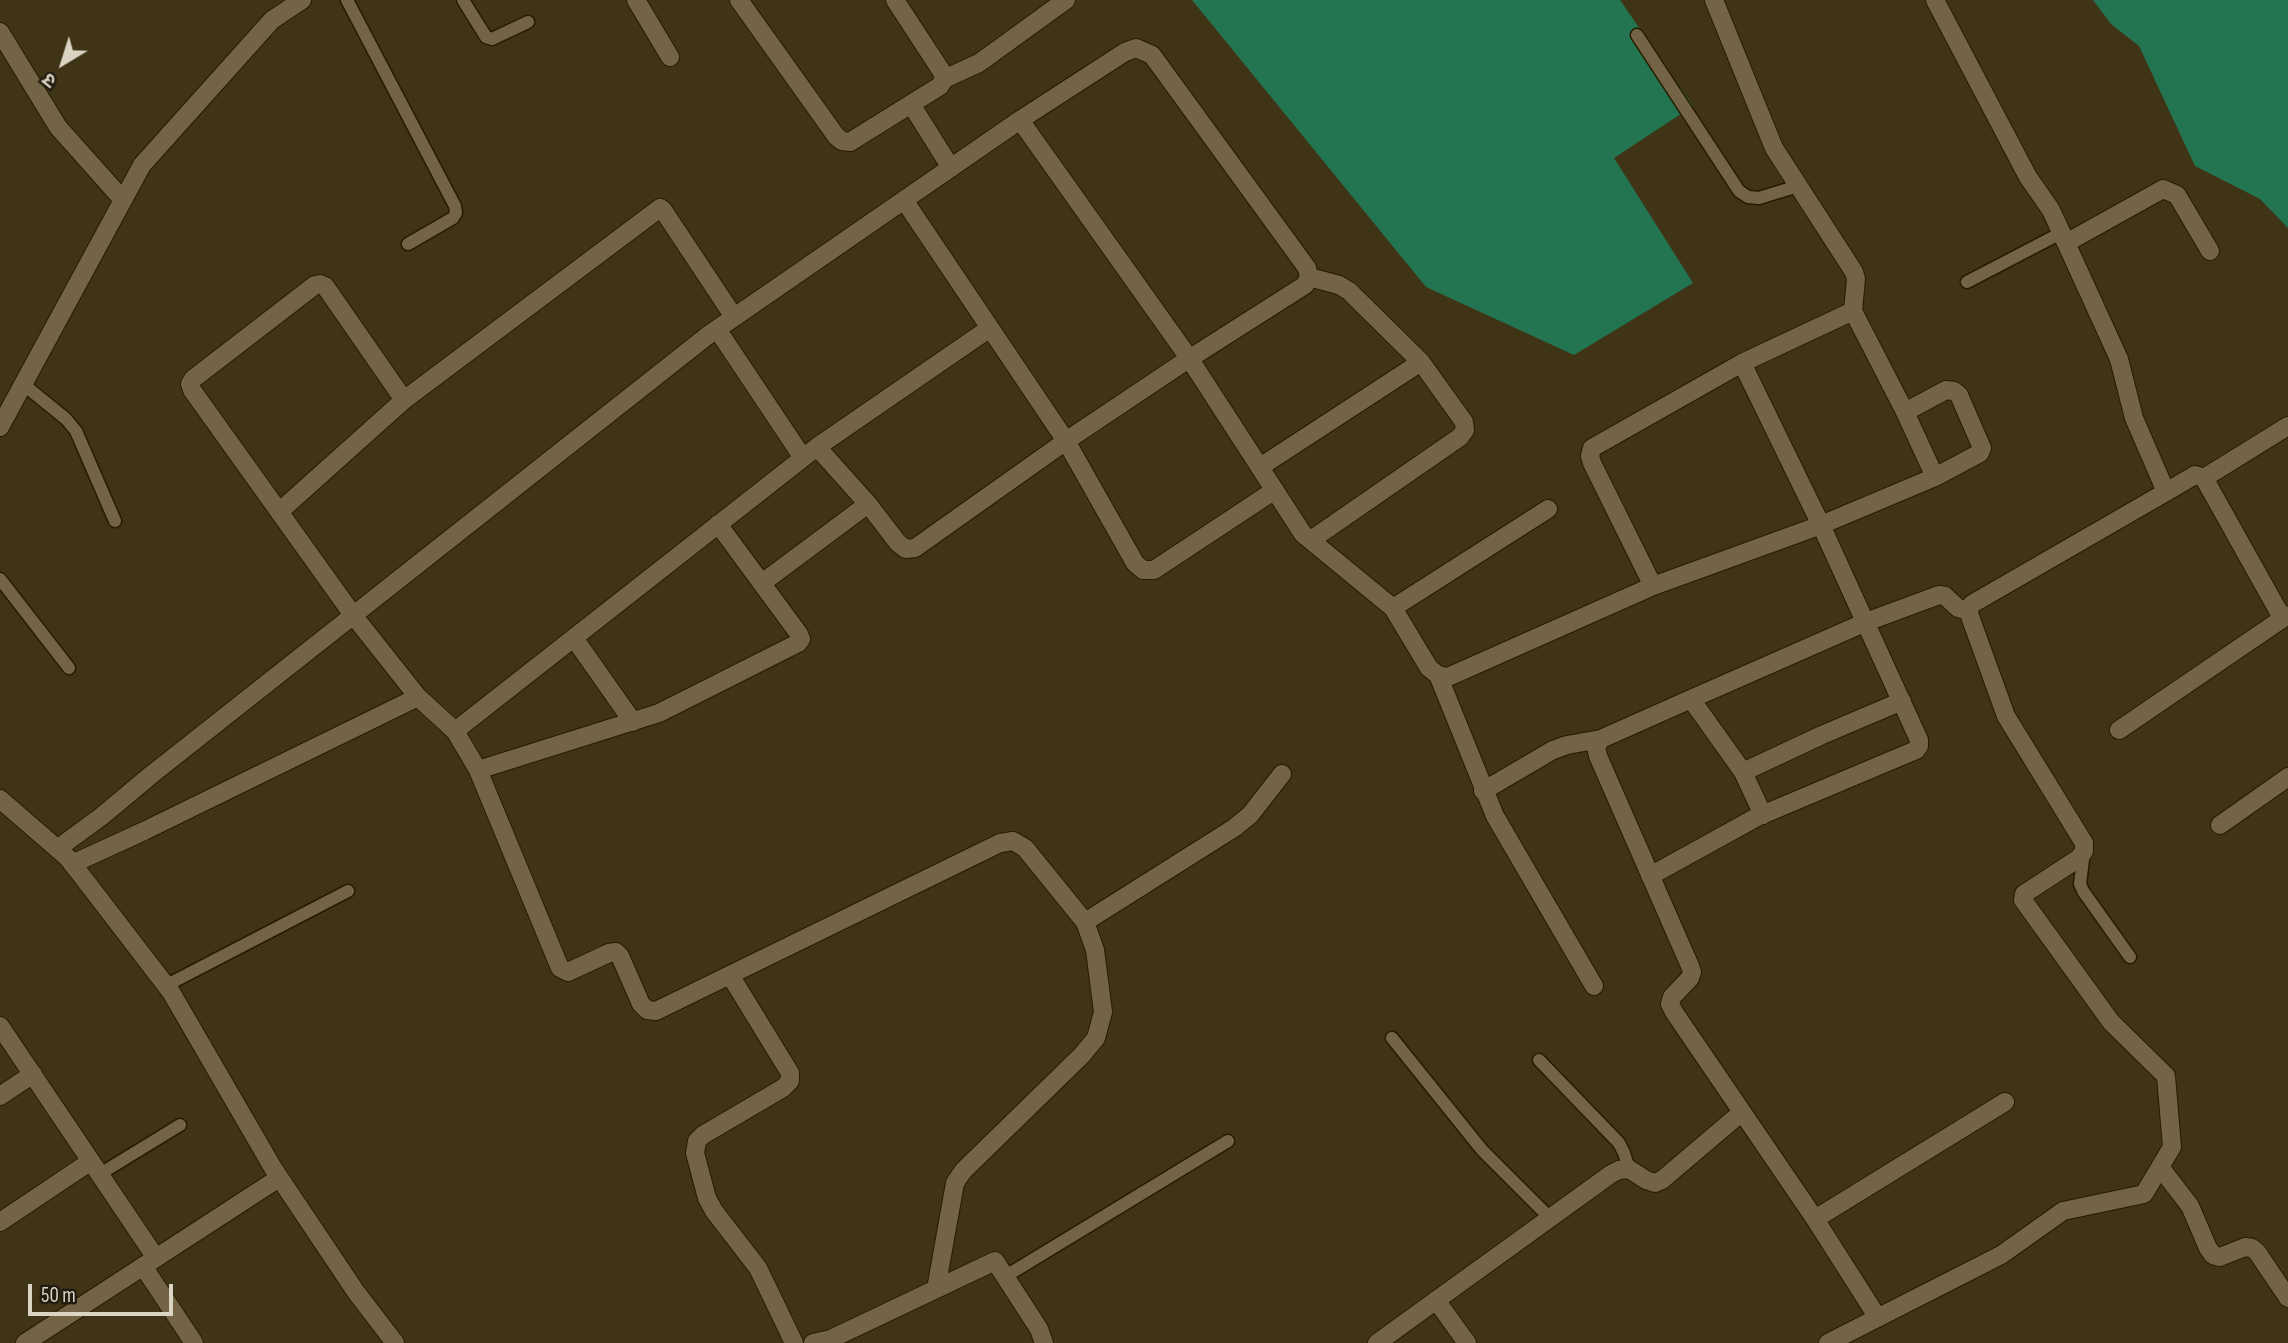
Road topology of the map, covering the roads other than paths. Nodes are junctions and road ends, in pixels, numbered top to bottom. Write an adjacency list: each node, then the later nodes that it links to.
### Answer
1 (302, 0): 19 (street)
2 (347, 0): 22 (lane)
3 (463, 0): 10 (lane)
4 (636, 0): 13 (street)
5 (738, 0): 15 (street)
6 (895, 0): 14 (street)
7 (1066, 0): 14 (street)
8 (1714, 0): 18 (street)
9 (1935, 0): 21 (street)
10 (528, 22)
11 (0, 32): 19 (street)
12 (1637, 35): 18 (lane)
13 (670, 57)
14 (944, 79): 15 (street)
15 (911, 104): 17 (street)
16 (1020, 120): 17 (street); 24 (street); 30 (street)
17 (951, 168): 20 (street)
18 (1798, 186): 26 (street)
19 (123, 200): 33 (street)
20 (904, 200): 27 (street); 29 (street)
21 (2064, 238): 23 (street); 25 (lane); 44 (street)
22 (408, 244)
23 (2210, 251)
24 (1309, 277): 30 (street); 31 (street)
25 (1967, 282)
26 (1853, 311): 32 (street); 35 (street)
27 (734, 317): 28 (street); 34 (street)
28 (717, 328): 39 (street); 57 (street)
29 (990, 328): 38 (street); 39 (street)
30 (1189, 358): 38 (street); 40 (street)
31 (1421, 362): 40 (street); 51 (street)
32 (1742, 363): 50 (street); 54 (street)
33 (23, 384): 37 (street); 48 (lane)
34 (404, 400): 47 (street); 47 (street)
35 (1905, 412): 41 (street); 41 (street)
36 (2288, 426): 42 (street)
37 (0, 427)
38 (1066, 441): 43 (street); 45 (street)
39 (810, 452): 45 (street); 49 (street)
40 (1260, 467): 43 (street)
41 (1935, 477): 50 (street)
42 (2204, 478): 44 (street); 58 (street)
43 (1275, 490): 51 (street)
44 (2166, 492): 56 (street)
45 (868, 504): 53 (street)
46 (1548, 509): 55 (street)
47 (279, 512): 57 (street)
48 (114, 521)
49 (718, 524): 53 (street); 60 (street)
50 (1821, 525): 54 (street); 59 (street)
51 (1311, 540): 55 (street)
52 (0, 579): 61 (lane)
53 (762, 583): 66 (street)
54 (1653, 586): 62 (street)
55 (1393, 608): 62 (street)
56 (1968, 611): 59 (street); 79 (street)
57 (354, 615): 63 (street); 78 (street)
58 (2286, 616): 67 (street)
59 (1866, 622): 64 (street); 65 (street)
60 (574, 638): 66 (street); 68 (street)
61 (69, 668)
62 (1438, 675): 74 (street)
63 (418, 697): 68 (street); 80 (street)
64 (1691, 699): 69 (street); 71 (street)
65 (1902, 701): 71 (street); 76 (street)
66 (633, 722): 70 (street)
67 (2119, 730)
68 (455, 731): 70 (street)
69 (1601, 739): 74 (street); 81 (street)
70 (478, 770): 85 (street)
71 (1743, 772): 76 (street)
72 (1282, 774): 83 (street)
73 (2288, 777): 77 (street)
74 (1483, 791): 87 (street)
75 (0, 799): 78 (street)
76 (1763, 815): 81 (street)
77 (2220, 825)
78 (57, 849): 80 (street)
79 (2084, 850): 84 (lane); 97 (street)
80 (72, 864): 86 (street)
81 (1650, 876): 94 (street)
82 (348, 891): 86 (lane)
83 (1085, 922): 85 (street); 106 (street)
84 (2130, 957)
85 (730, 975): 113 (street)
86 (166, 986): 100 (street)
87 (1594, 986)
88 (0, 1026): 91 (street)
89 (1392, 1038): 101 (lane)
90 (1539, 1060): 99 (lane)
91 (33, 1074): 92 (street); 98 (street)
92 (0, 1096)
93 (2005, 1101): 102 (street)
94 (1742, 1112): 99 (street); 102 (street)
95 (180, 1125): 98 (lane)
96 (1228, 1141): 105 (lane)
97 (2160, 1167): 107 (street); 109 (street)
98 (95, 1168): 103 (street); 104 (street)
99 (1629, 1169): 101 (street)
100 (279, 1178): 104 (street); 112 (street)
101 (1550, 1218): 108 (street)
102 (1815, 1219): 109 (street)
103 (0, 1222)
104 (150, 1262): 110 (street); 111 (street)
105 (1006, 1276): 106 (street); 115 (street)
106 (936, 1289): 114 (street)
107 (2288, 1298)
108 (1436, 1300): 116 (street); 117 (street)
109 (1878, 1318): 118 (street)
110 (25, 1343)
111 (194, 1343)
112 (395, 1343)
113 (794, 1343)
114 (813, 1343)
115 (1044, 1343)
116 (1377, 1343)
117 (1467, 1343)
118 (1828, 1343)

